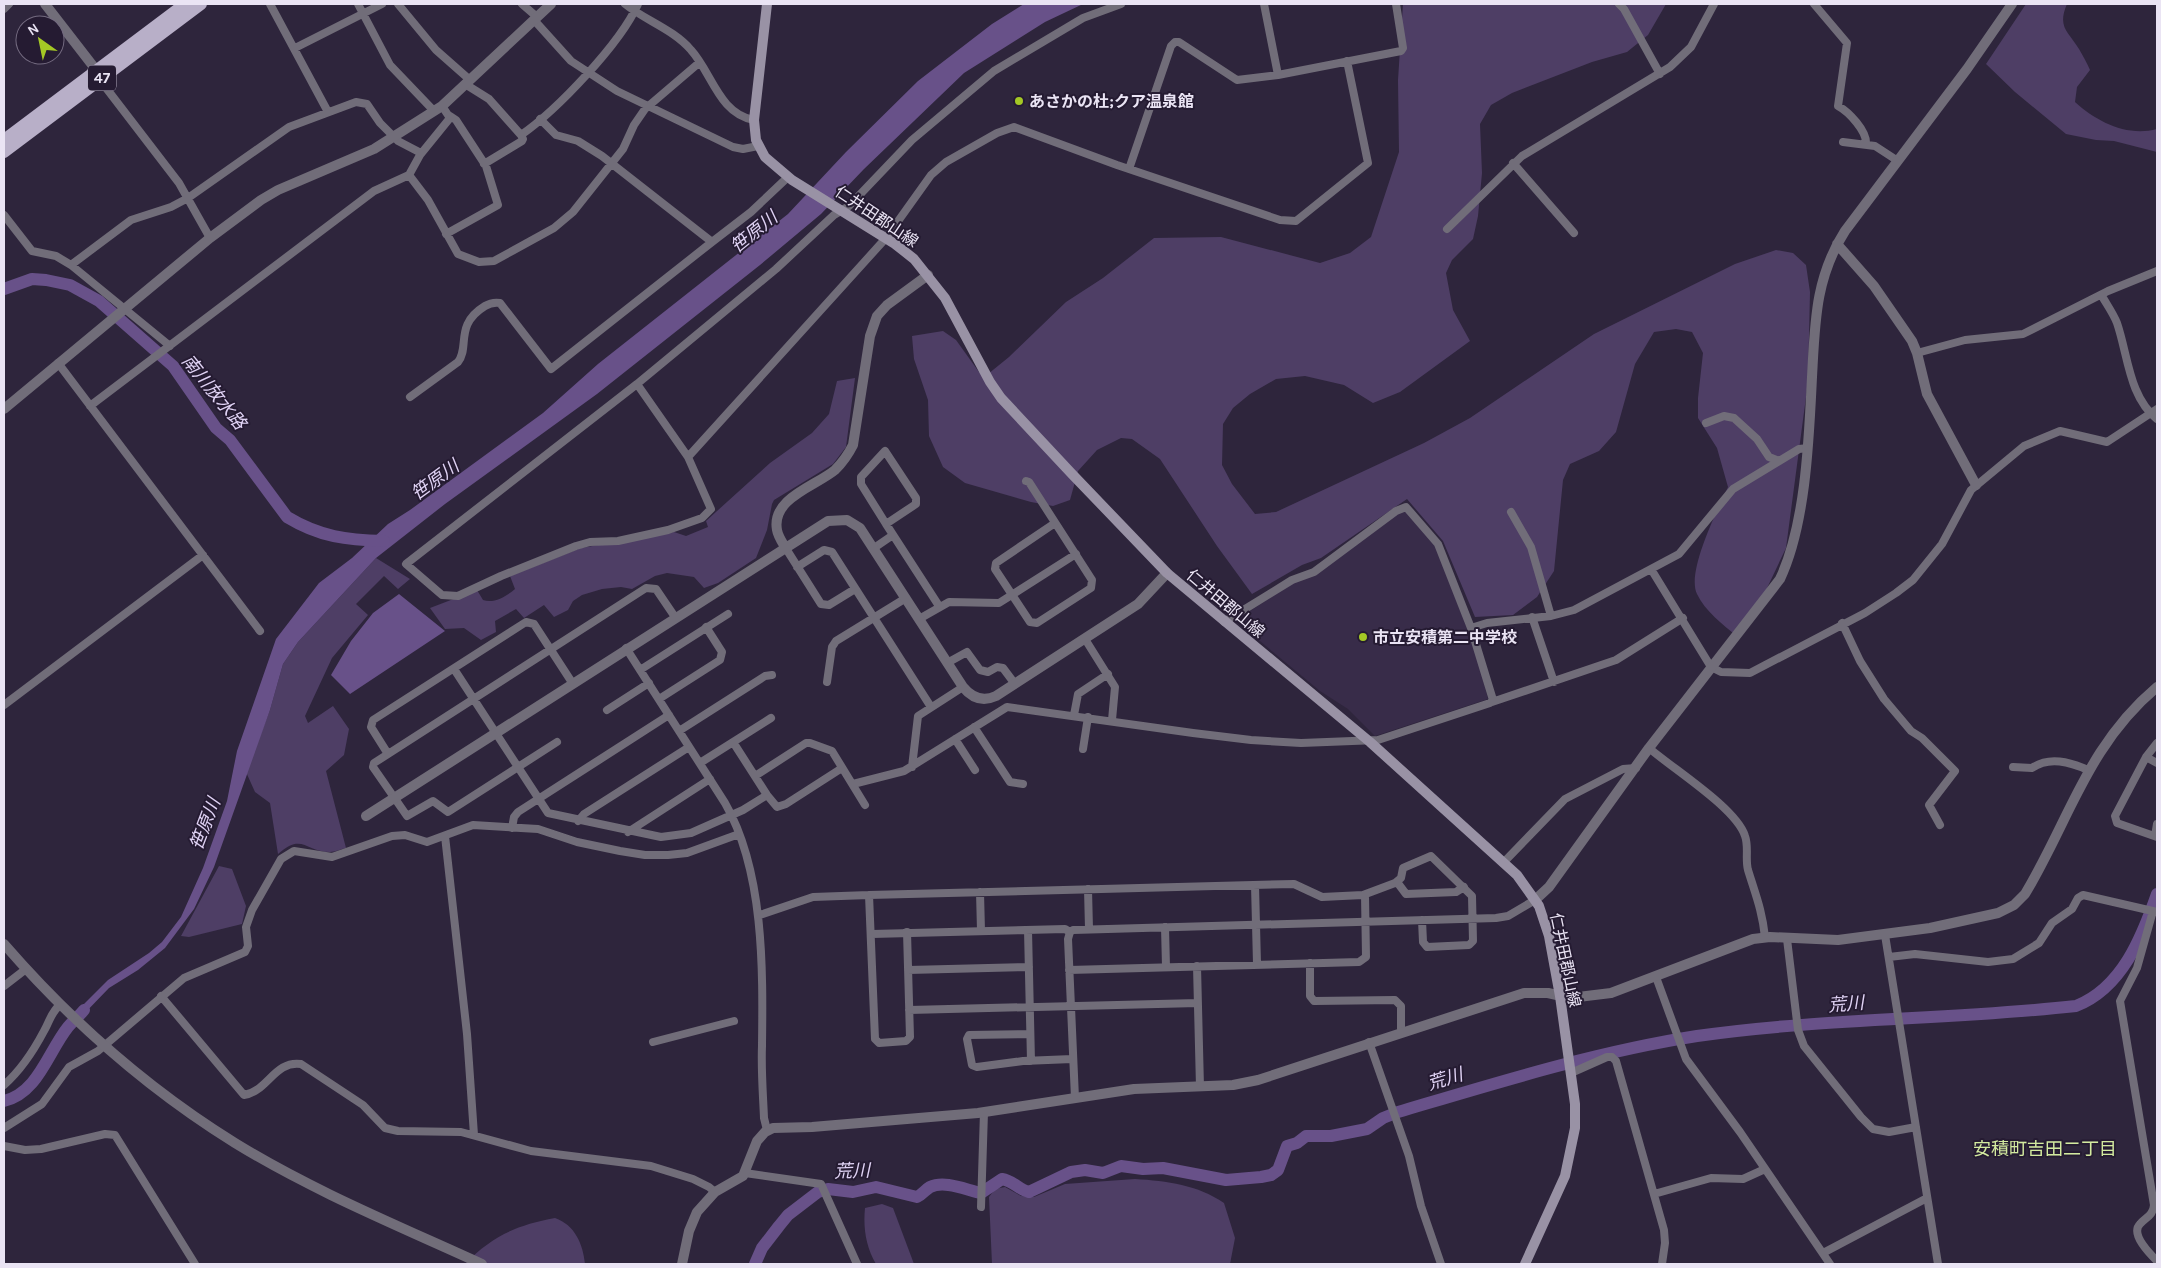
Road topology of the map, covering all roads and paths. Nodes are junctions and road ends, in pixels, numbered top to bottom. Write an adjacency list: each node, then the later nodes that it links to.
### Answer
1 (9, 4): 21 (street)
2 (45, 4): 31 (street)
3 (185, 4): 31 (main road, 47)
4 (201, 4): 31 (main road, 47)
5 (270, 4): 25 (street)
6 (358, 4): 23 (street)
7 (382, 4): 23 (street)
8 (398, 4): 32 (street)
9 (522, 4): 24 (street)
10 (551, 4): 24 (street)
11 (625, 4): 22 (street)
12 (638, 4): 22 (street)
13 (767, 4): 38 (main road, 仁井田郡山線)
14 (1121, 4): 55 (street)
15 (1264, 4): 30 (street)
16 (1396, 4): 26 (street)
17 (1619, 4): 29 (street)
18 (1714, 4): 29 (street)
19 (1814, 4): 43 (street)
20 (2012, 4): 47 (street)
21 (4, 9)
22 (635, 12): 27 (street); 28 (street)
23 (363, 14): 25 (street); 34 (street)
24 (535, 19): 28 (street); 32 (street)
25 (295, 48): 35 (street)
26 (1348, 61): 30 (street); 51 (street)
27 (700, 62): 33 (street); 38 (street)
28 (587, 72): 33 (street); 37 (street)
29 (1660, 74): 48 (street)
30 (1278, 75): 51 (street)
31 (99, 76): 41 (main road, 47); 45 (main road, 47); 54 (street)
32 (467, 82): 34 (street); 39 (street)
33 (648, 106): 44 (street); 50 (street)
34 (438, 108): 36 (street); 40 (street)
35 (328, 112): 40 (street); 54 (street)
36 (450, 116): 46 (street); 49 (street)
37 (540, 119): 39 (street); 50 (street)
38 (754, 120): 44 (main road, 仁井田郡山線)
39 (520, 135): 49 (street)
40 (394, 137): 46 (street); 60 (street)
41 (4, 140)
42 (1843, 142): 43 (street)
43 (1866, 144): 47 (street)
44 (758, 146): 53 (main road, 仁井田郡山線)
45 (4, 152)
46 (421, 153): 52 (street)
47 (1898, 161): 63 (street)
48 (1513, 163): 57 (street); 58 (street)
49 (484, 164): 59 (street)
50 (611, 164): 59 (street); 62 (street)
51 (1128, 168): 61 (street)
52 (409, 174): 59 (street); 69 (street)
53 (790, 178): 55 (main road, 仁井田郡山線); 62 (street)
54 (188, 198): 60 (street); 64 (street)
55 (841, 209): 61 (main road, 仁井田郡山線); 72 (street)
56 (4, 214): 64 (street)
57 (1447, 229)
58 (1574, 233)
59 (446, 234)
60 (210, 238): 68 (street)
61 (886, 238): 66 (main road, 仁井田郡山線); 80 (street)
62 (712, 242): 73 (street)
63 (1837, 244): 70 (street); 79 (street)
64 (70, 265): 68 (street)
65 (2157, 271): 67 (street)
66 (928, 274): 88 (street); 94 (main road, 仁井田郡山線)
67 (2102, 296): 70 (street); 76 (street)
68 (123, 309): 69 (street); 71 (street)
69 (170, 346): 74 (street)
70 (1917, 353): 83 (street)
71 (58, 363): 74 (street); 75 (street)
72 (637, 384): 80 (street); 80 (street)
73 (410, 398)
74 (90, 406): 90 (street)
75 (4, 409)
76 (2153, 411): 77 (street); 83 (street)
77 (2157, 419)
78 (1706, 423): 81 (street)
79 (1808, 448): 81 (street); 115 (street)
80 (688, 457)
81 (1779, 461): 93 (street)
82 (1026, 481): 85 (street)
83 (1976, 485): 107 (street)
84 (1511, 512): 100 (street)
85 (1055, 523): 91 (street); 96 (street)
86 (886, 524): 86 (street); 87 (street)
87 (893, 535): 89 (street); 98 (street)
88 (785, 547): 89 (street); 92 (street); 101 (street)
89 (874, 548): 97 (street)
90 (203, 554): 110 (street); 130 (street)
91 (1076, 554): 96 (street); 96 (street)
92 (797, 567): 95 (street); 95 (street)
93 (1652, 569): 100 (street); 104 (street)
94 (1167, 572): 106 (main road, 仁井田郡山線); 111 (street)
95 (855, 589): 103 (street)
96 (1013, 595): 98 (street)
97 (906, 598): 103 (street); 105 (street)
98 (939, 606): 105 (street)
99 (728, 614): 108 (street)
100 (1551, 616): 102 (street)
101 (675, 617): 112 (street); 113 (street)
102 (1532, 617): 109 (street); 121 (street)
103 (874, 618): 120 (street); 131 (street)
104 (1683, 618): 115 (street); 121 (street)
105 (920, 619): 114 (street)
106 (1224, 622): 109 (street); 144 (main road, 仁井田郡山線)
107 (1842, 623): 115 (street); 172 (street)
108 (706, 628): 117 (street); 127 (street)
109 (1471, 628): 129 (street)
110 (260, 631)
111 (1085, 639): 118 (street); 124 (street)
112 (626, 648): 117 (street); 123 (street)
113 (552, 650): 116 (street); 123 (street); 128 (street)
114 (947, 663): 124 (street); 125 (street)
115 (1711, 667): 147 (street)
116 (454, 669): 128 (street); 149 (street)
117 (640, 670): 122 (street)
118 (1108, 674): 134 (street); 137 (street)
119 (772, 675): 139 (street)
120 (827, 682)
121 (1554, 682): 129 (street)
122 (649, 683): 127 (street); 132 (street)
123 (573, 684): 140 (street)
124 (1014, 684): 125 (street)
125 (963, 687): 131 (street)
126 (2157, 687): 159 (street)
127 (659, 699): 133 (street)
128 (474, 700): 140 (street); 149 (street)
129 (1492, 702): 144 (street)
130 (4, 706)
131 (931, 707): 153 (street)
132 (607, 710)
133 (669, 715): 139 (street); 166 (street)
134 (1074, 715): 135 (street); 138 (street)
135 (1088, 717): 137 (street); 148 (street)
136 (771, 718): 143 (street)
137 (1112, 720): 144 (street)
138 (974, 727): 141 (street); 163 (street)
139 (679, 731): 146 (street)
140 (495, 733): 155 (street); 165 (street)
141 (955, 739): 153 (street); 158 (street)
142 (557, 742): 155 (street)
143 (733, 742): 151 (street); 160 (street)
144 (1370, 742): 178 (main road, 仁井田郡山線)
145 (2157, 743): 150 (street)
146 (689, 747): 151 (street); 170 (street)
147 (1649, 748): 157 (street); 201 (street)
148 (1083, 749)
149 (388, 754): 165 (street)
150 (2146, 757): 152 (street); 177 (street)
151 (700, 763): 161 (street)
152 (2157, 763)
153 (912, 767): 162 (street)
154 (2013, 767): 159 (street)
155 (518, 768): 165 (street); 166 (street)
156 (842, 768): 160 (street); 162 (street); 164 (street)
157 (1636, 768): 178 (street); 186 (street)
158 (975, 770)
159 (2088, 770): 200 (street)
160 (755, 776): 164 (street)
161 (710, 779): 168 (street); 174 (street)
162 (853, 784): 167 (street)
163 (1023, 784)
164 (766, 794): 168 (street)
165 (394, 798): 169 (street)
166 (538, 799): 170 (street); 173 (street)
167 (865, 805)
168 (731, 813): 174 (street); 175 (street)
169 (366, 816)
170 (578, 821): 174 (street)
171 (2157, 824): 177 (street)
172 (1940, 825)
173 (512, 828): 175 (street); 176 (street)
174 (628, 832)
175 (739, 834): 188 (street)
176 (446, 836): 215 (street); 238 (street)
177 (2156, 836)
178 (1503, 863): 186 (main road, 仁井田郡山線)
179 (1397, 882): 181 (street); 181 (street); 185 (street)
180 (1256, 885): 182 (street); 185 (street); 192 (street)
181 (1464, 887): 189 (street)
182 (1088, 889): 183 (street); 194 (street)
183 (980, 892): 184 (street); 196 (street)
184 (869, 894): 188 (street); 199 (street)
185 (1365, 895): 191 (street)
186 (1535, 900): 189 (street); 216 (main road, 仁井田郡山線)
187 (2155, 912): 204 (street); 247 (street)
188 (760, 915): 237 (street)
189 (1473, 919): 190 (street); 190 (street)
190 (1422, 920): 191 (street)
191 (1366, 922): 192 (street); 205 (street)
192 (1256, 925): 193 (street); 206 (street)
193 (1165, 927): 194 (street); 209 (street)
194 (1089, 929): 198 (street)
195 (1028, 930): 196 (street); 198 (street); 208 (street)
196 (981, 931): 197 (street)
197 (908, 932): 199 (street); 211 (street)
198 (1070, 932): 212 (street)
199 (872, 934): 221 (street)
200 (1885, 934): 202 (street); 204 (street)
201 (1765, 937): 202 (street); 213 (street)
202 (1787, 938): 236 (street)
203 (4, 944): 210 (street)
204 (1889, 957): 236 (street)
205 (1310, 963): 206 (street); 223 (street)
206 (1257, 964): 207 (street)
207 (1198, 966): 209 (street); 217 (street)
208 (1029, 967): 211 (street); 220 (street)
209 (1166, 967): 212 (street)
210 (26, 969): 214 (street); 218 (street)
211 (908, 970): 221 (street)
212 (1069, 970): 219 (street)
213 (1656, 977): 216 (street); 240 (street)
214 (4, 986)
215 (161, 996): 227 (street); 238 (street)
216 (1560, 996): 223 (street); 230 (main road, 仁井田郡山線)
217 (1198, 1003): 219 (street); 232 (street)
218 (60, 1005): 227 (street); 231 (street)
219 (1071, 1006): 220 (street); 228 (street)
220 (1030, 1007): 221 (street); 224 (street)
221 (909, 1010)
222 (734, 1021): 225 (street)
223 (1401, 1032): 226 (street)
224 (1030, 1034): 229 (street); 229 (street)
225 (653, 1042)
226 (1369, 1042): 232 (street); 252 (street)
227 (105, 1046): 235 (street); 249 (street)
228 (1072, 1059): 229 (street); 233 (street)
229 (1031, 1061)
230 (1570, 1073): 243 (street); 253 (main road, 仁井田郡山線)
231 (4, 1085)
232 (1200, 1087): 233 (street)
233 (1074, 1098): 234 (street)
234 (984, 1112): 237 (street); 245 (street)
235 (4, 1128)
236 (1916, 1128): 244 (street)
237 (767, 1130): 241 (street)
238 (474, 1135): 242 (street)
239 (4, 1146): 248 (street)
240 (1765, 1169): 243 (street); 246 (street)
241 (745, 1173): 242 (street); 251 (street)
242 (715, 1192): 250 (street)
243 (1654, 1194): 254 (street)
244 (1927, 1198): 246 (street); 256 (street)
245 (981, 1207)
246 (1822, 1253): 255 (street)
247 (2157, 1261)
248 (196, 1264)
249 (482, 1264)
250 (682, 1264)
251 (857, 1264)
252 (1441, 1264)
253 (1525, 1264)
254 (1662, 1264)
255 (1830, 1264)
256 (1938, 1264)

